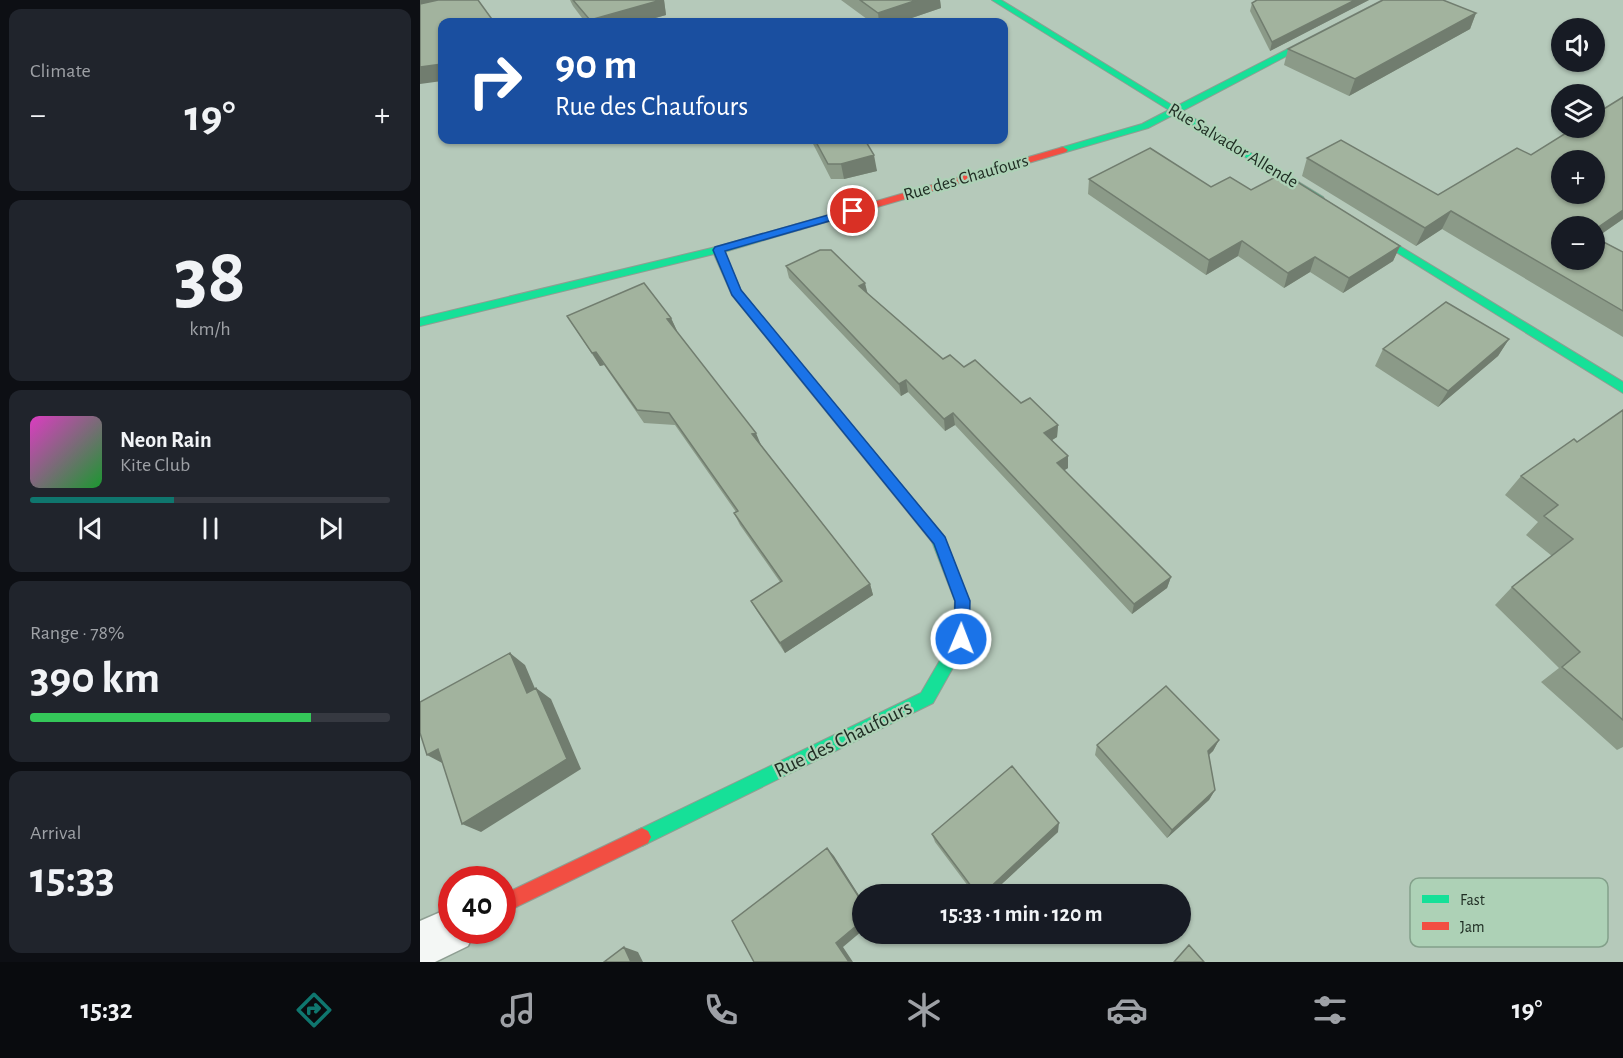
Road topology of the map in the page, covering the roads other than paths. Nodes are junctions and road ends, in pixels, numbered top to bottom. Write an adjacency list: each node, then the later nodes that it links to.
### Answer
1 (996, 0): 3 (street, Rue Salvador Allende)
2 (1389, 0): 3 (street, Rue des Chaufours)
3 (1176, 111): 4 (street, Rue Salvador Allende); 6 (street, Rue des Chaufours)
4 (1332, 207)
5 (1352, 219): 8 (street)
6 (718, 250): 7 (street, Rue des Chaufours); 9 (street, Rue des Chaufours)
7 (420, 322)
8 (1623, 388)
9 (516, 898)
10 (438, 937): 11 (street)
11 (420, 945)

